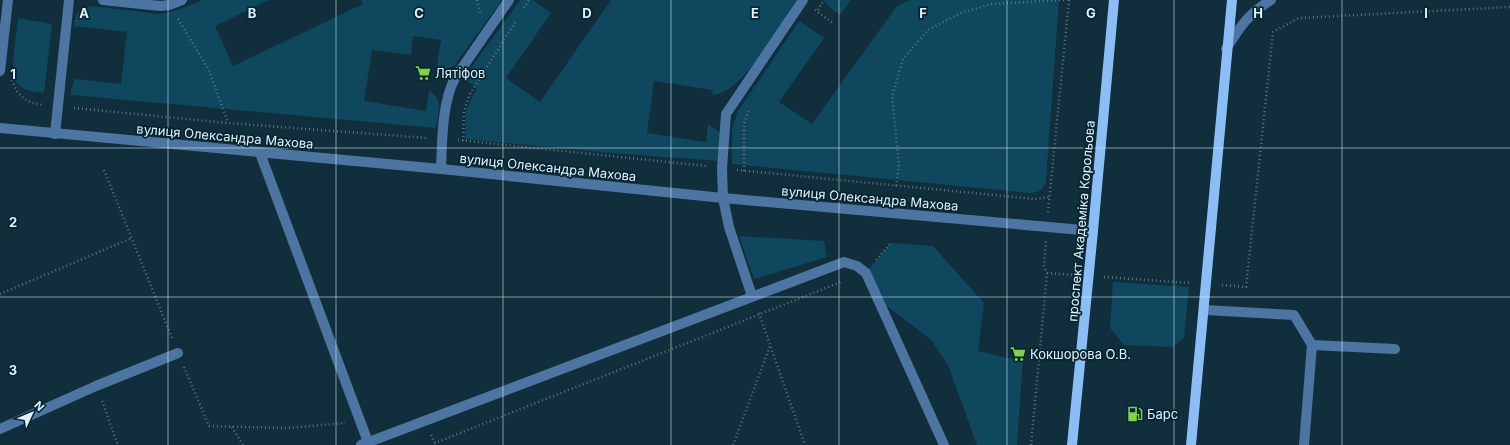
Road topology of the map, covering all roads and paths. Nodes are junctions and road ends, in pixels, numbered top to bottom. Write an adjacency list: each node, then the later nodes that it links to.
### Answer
1 (8, 0): 22 (street)
2 (69, 0): 24 (street)
3 (102, 0): 4 (street)
4 (182, 0)
5 (509, 0): 29 (street)
6 (529, 0): 16 (path)
7 (824, 0): 15 (path)
8 (1064, 0): 36 (path)
9 (1069, 0): 37 (path)
10 (1114, 0): 40 (main road, проспект Академіка Корольова)
11 (1232, 0): 21 (main road)
12 (1270, 0): 21 (street)
13 (803, 1): 15 (path); 32 (street)
14 (1510, 7): 46 (path)
15 (817, 11): 18 (path); 20 (path)
16 (521, 14)
17 (176, 17): 26 (path)
18 (812, 18)
19 (517, 20): 30 (path)
20 (834, 24)
21 (1226, 50): 46 (main road)
22 (0, 71)
23 (12, 79): 24 (path)
24 (58, 107): 26 (path); 28 (street)
25 (750, 108): 35 (path)
26 (228, 123): 29 (path)
27 (0, 128): 28 (street, вулиця Олександра Махова)
28 (55, 134): 31 (street, вулиця Олександра Махова)
29 (442, 139): 30 (path); 33 (street)
30 (463, 141): 32 (path)
31 (260, 153): 33 (street, вулиця Олександра Махова); 56 (street)
32 (722, 168): 35 (path); 38 (street)
33 (441, 169): 38 (street, вулиця Олександра Махова)
34 (104, 170): 41 (path)
35 (744, 171): 36 (path)
36 (896, 186): 37 (path)
37 (1049, 197): 39 (path)
38 (723, 198): 39 (street, вулиця Олександра Махова); 48 (street)
39 (1047, 227): 40 (street, вулиця Олександра Махова); 44 (path)
40 (1093, 231): 45 (main road, проспект Академіка Корольова)
41 (132, 238): 47 (path); 54 (path)
42 (890, 243): 43 (path)
43 (866, 273): 48 (street); 50 (path); 65 (street)
44 (1048, 274): 45 (path); 66 (path)
45 (1089, 276): 46 (path); 67 (main road, проспект Академіка Корольова)
46 (1207, 284): 49 (main road)
47 (0, 294)
48 (752, 296): 50 (path); 59 (street)
49 (1204, 310): 51 (street); 68 (main road)
50 (759, 314): 52 (path); 60 (path)
51 (1312, 345): 53 (street); 69 (street)
52 (770, 346): 63 (path); 64 (path)
53 (1395, 349)
54 (178, 353): 55 (street); 57 (path)
55 (96, 386): 58 (street); 61 (path)
56 (361, 422): 57 (path); 59 (street)
57 (231, 427): 62 (path)
58 (0, 429)
59 (365, 443)
60 (435, 443)
61 (118, 445)
62 (243, 445)
63 (733, 445)
64 (805, 445)
65 (944, 445)
66 (1031, 445)
67 (1072, 445)
68 (1191, 445)
69 (1304, 445)

